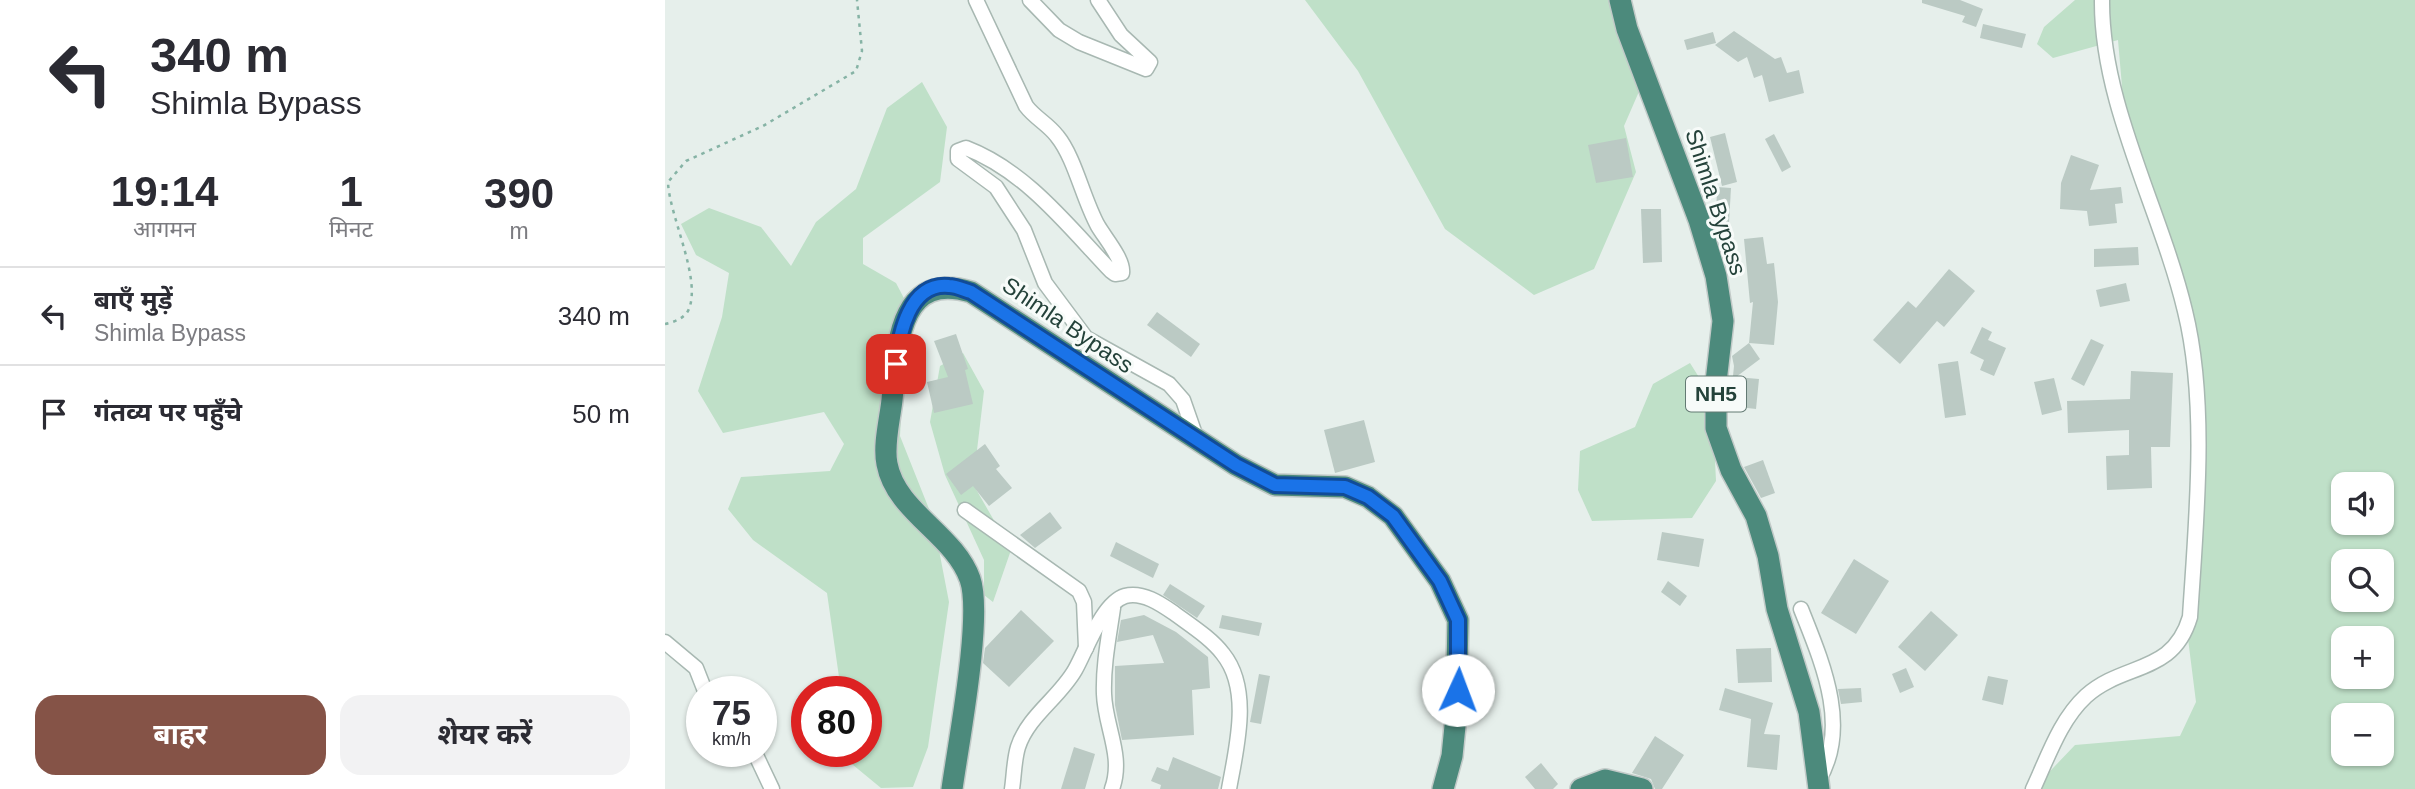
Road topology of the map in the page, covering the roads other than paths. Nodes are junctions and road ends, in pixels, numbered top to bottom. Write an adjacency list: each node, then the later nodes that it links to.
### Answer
1 (976, 0): 6 (street)
2 (1030, 0): 3 (street)
3 (1098, 0)
4 (1620, 0): 14 (highway, Shimla Bypass / NH5)
5 (2102, 0): 23 (street)
6 (1197, 440): 16 (highway, Shimla Bypass); 20 (highway, Shimla Bypass)
7 (965, 510): 11 (street)
8 (1113, 604): 11 (street); 18 (street); 19 (street)
9 (1801, 609): 14 (street)
10 (665, 642): 12 (street)
11 (1086, 650): 17 (street)
12 (699, 676)
13 (762, 767): 15 (street)
14 (1819, 785)
15 (772, 789)
16 (952, 789)
17 (1012, 789)
18 (1112, 789)
19 (1229, 789)
20 (1443, 789)
21 (1581, 789): 22 (highway)
22 (1642, 789)
23 (2033, 789)

